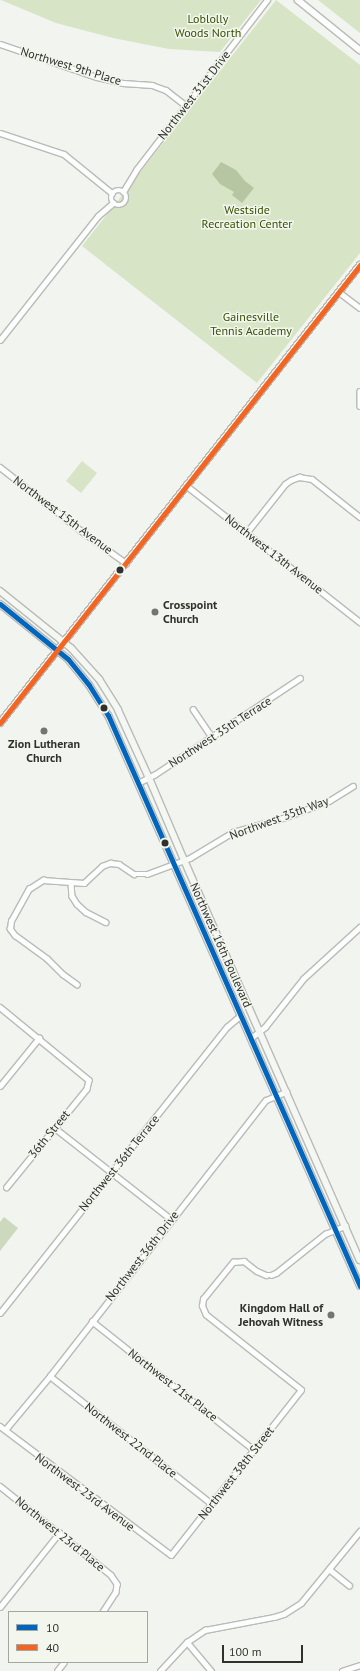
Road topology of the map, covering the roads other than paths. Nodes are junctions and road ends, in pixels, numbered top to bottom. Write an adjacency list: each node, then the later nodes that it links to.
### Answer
1 (267, 0): 5 (street, Northwest 31st Drive)
2 (298, 0): 4 (street)
3 (0, 44): 5 (street, Northwest 9th Place)
4 (360, 50)
5 (185, 105): 7 (street, Northwest 31st Drive)
6 (0, 133): 8 (street)
7 (123, 192): 8 (street); 9 (street, Northwest 31st Drive)
8 (112, 193): 9 (street)
9 (113, 203): 13 (street, Northwest 31st Drive)
10 (360, 265): 11 (main road)
11 (339, 292): 12 (street); 17 (main road)
12 (360, 308)
13 (0, 340)
14 (360, 391): 15 (street)
15 (360, 406)
16 (0, 467): 20 (street, Northwest 15th Avenue)
17 (187, 486): 19 (street, Northwest 13th Avenue); 20 (main road)
18 (360, 517): 19 (street)
19 (247, 532): 23 (street, Northwest 13th Avenue)
20 (126, 563): 24 (main road)
21 (0, 591): 24 (main road, Northwest 16th Boulevard)
22 (0, 604): 25 (main road, Northwest 16th Boulevard)
23 (360, 622)
24 (64, 641): 25 (main road); 30 (main road, Northwest 16th Boulevard)
25 (58, 649): 28 (main road); 31 (main road, Northwest 16th Boulevard)
26 (300, 678): 29 (street, Northwest 35th Terrace)
27 (193, 709): 29 (street)
28 (0, 723)
29 (212, 737): 30 (street, Northwest 35th Terrace)
30 (149, 778): 31 (street, Northwest 35th Terrace); 33 (main road, Northwest 16th Boulevard)
31 (138, 782): 34 (main road, Northwest 16th Boulevard)
32 (353, 786): 33 (street, Northwest 35th Way)
33 (184, 860): 34 (street, Northwest 35th Way); 41 (main road, Northwest 16th Boulevard)
34 (174, 864): 35 (street, Northwest 35th Way); 40 (main road, Northwest 16th Boulevard)
35 (71, 883): 36 (street); 38 (street, Northwest 35th Way)
36 (106, 922)
37 (360, 927): 41 (street)
38 (77, 984)
39 (0, 1006): 42 (street)
40 (241, 1015): 43 (main road, Northwest 16th Boulevard); 48 (street, Northwest 36th Terrace)
41 (259, 1032): 43 (street); 45 (main road, Northwest 16th Boulevard)
42 (39, 1038): 44 (street); 47 (street, 36th Street)
43 (251, 1038): 46 (main road, Northwest 16th Boulevard)
44 (0, 1086)
45 (286, 1092): 46 (street, Northwest 36th Drive); 51 (main road, Northwest 16th Boulevard)
46 (276, 1096): 50 (street, Northwest 36th Drive); 52 (main road, Northwest 16th Boulevard)
47 (55, 1128): 48 (street); 49 (street, 36th Street)
48 (111, 1173): 50 (street); 55 (street, Northwest 36th Terrace)
49 (7, 1187)
50 (171, 1219): 56 (street, Northwest 36th Drive)
51 (345, 1226): 52 (street); 53 (main road, Northwest 16th Boulevard)
52 (335, 1230): 54 (main road, Northwest 16th Boulevard); 59 (street, Northwest 38th Street)
53 (360, 1260)
54 (360, 1286)
55 (0, 1313)
56 (92, 1321): 57 (street, Northwest 36th Drive); 59 (street, Northwest 21st Place)
57 (50, 1376): 58 (street, Northwest 36th Drive); 61 (street, Northwest 22nd Place)
58 (2, 1428): 64 (street, Northwest 23rd Avenue)
59 (254, 1450): 61 (street, Northwest 38th Street)
60 (0, 1486): 63 (street, Northwest 23rd Place)
61 (212, 1504): 64 (street, Northwest 38th Street)
62 (360, 1531): 65 (street)
63 (59, 1533): 67 (street); 68 (street, Northwest 23rd Place)
64 (170, 1555)
65 (329, 1570): 66 (street); 69 (street)
66 (349, 1585)
67 (1, 1605)
68 (104, 1611)
69 (187, 1642): 73 (street); 74 (street)
70 (63, 1663): 72 (street)
71 (360, 1665): 75 (street)
72 (57, 1671)
73 (160, 1671)
74 (211, 1671)
75 (342, 1671)

